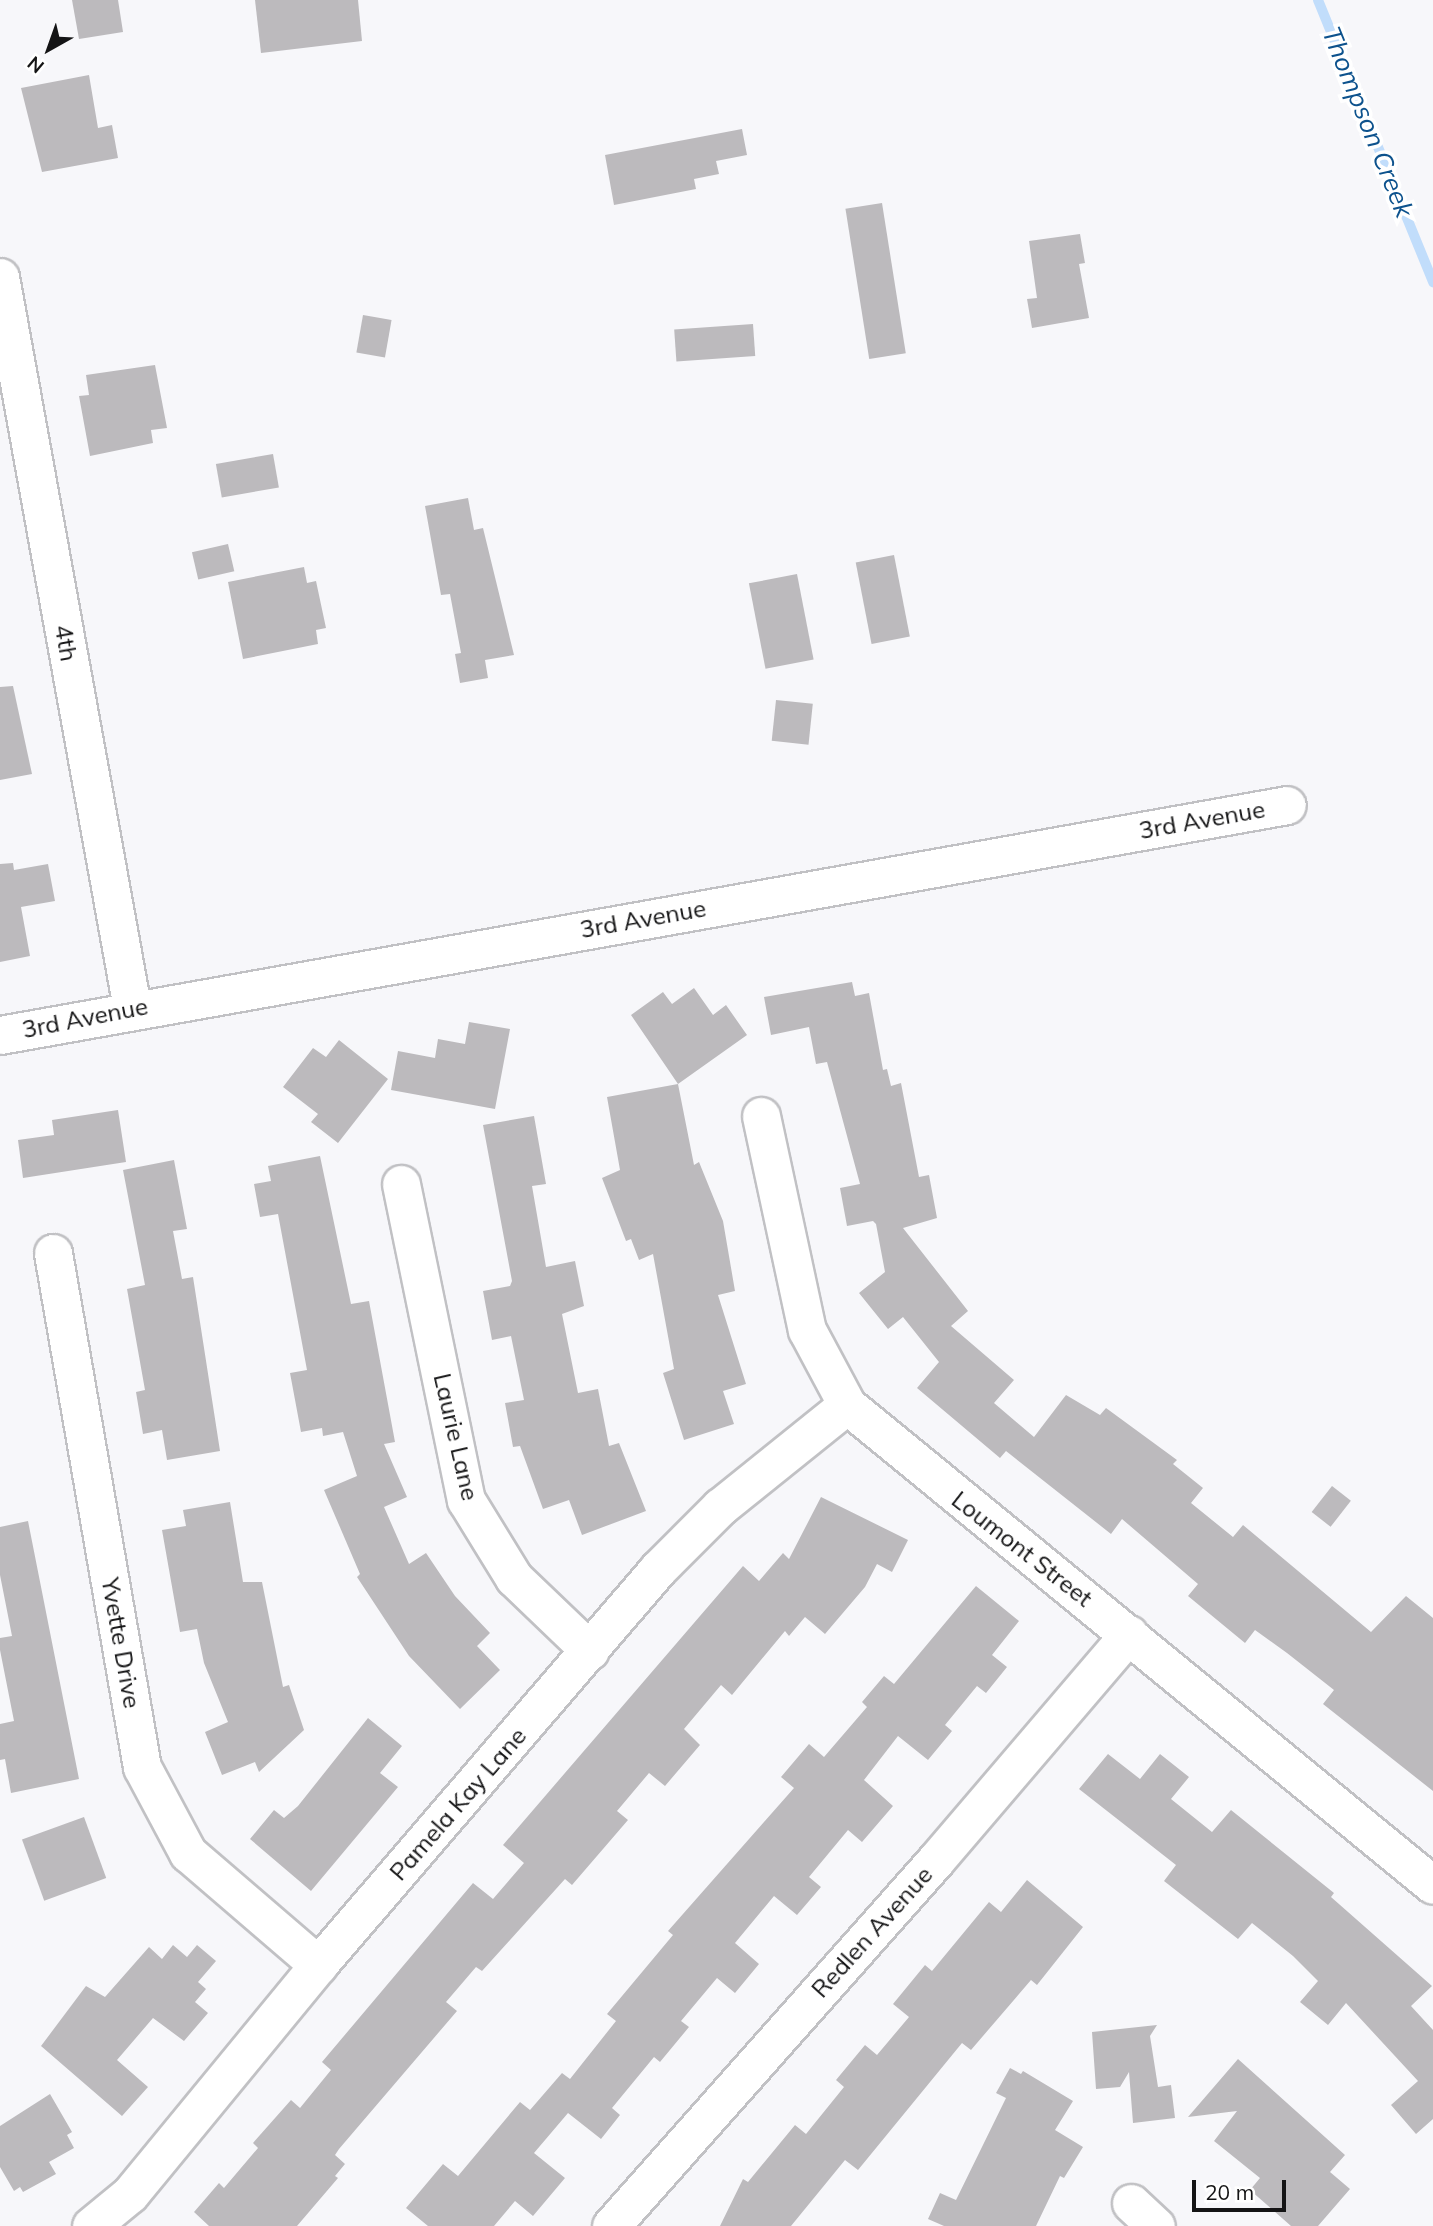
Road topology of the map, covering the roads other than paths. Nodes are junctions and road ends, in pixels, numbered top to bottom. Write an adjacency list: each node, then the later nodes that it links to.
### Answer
1 (0, 277): 3 (street, 4th)
2 (1287, 805): 3 (street, 3rd Avenue)
3 (132, 1009): 4 (street, 3rd Avenue)
4 (0, 1035)
5 (761, 1116): 8 (street, Loumont Street)
6 (401, 1184): 10 (street, Laurie Lane)
7 (53, 1253): 12 (street, Yvette Drive)
8 (848, 1405): 9 (street, Loumont Street); 10 (street, Pamela Kay Lane)
9 (1129, 1634): 11 (street, Loumont Street); 14 (street, Redlen Avenue)
10 (590, 1651): 12 (street, Pamela Kay Lane)
11 (1433, 1885)
12 (318, 1965): 13 (street, Pamela Kay Lane)
13 (91, 2226)
14 (611, 2226)

